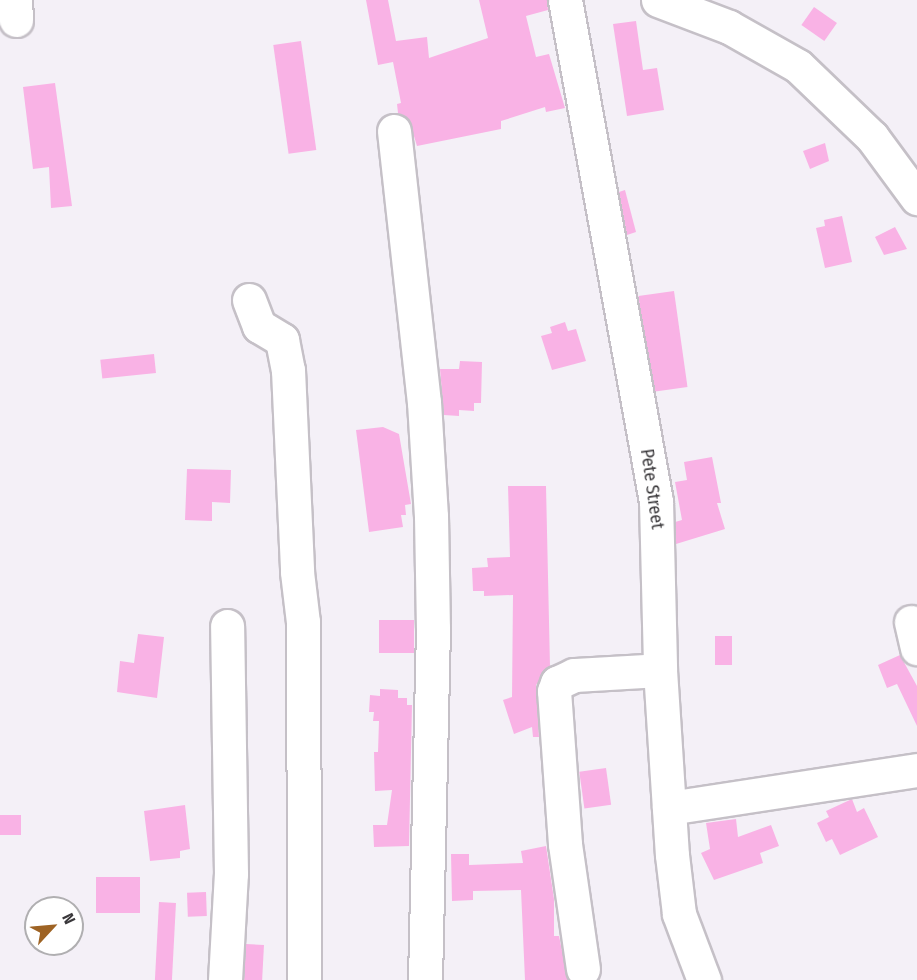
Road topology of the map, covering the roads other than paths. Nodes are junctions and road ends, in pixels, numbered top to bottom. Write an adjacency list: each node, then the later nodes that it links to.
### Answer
1 (565, 0): 7 (street, Pete Street)
2 (658, 0): 4 (street)
3 (394, 131): 13 (street)
4 (917, 198)
5 (249, 300): 12 (street)
6 (227, 626): 11 (street)
7 (660, 670): 9 (street, Pete Street); 10 (street)
8 (917, 770): 9 (street)
9 (669, 808): 14 (street, Pete Street)
10 (583, 969)
11 (225, 980)
12 (304, 980)
13 (425, 980)
14 (704, 980)

